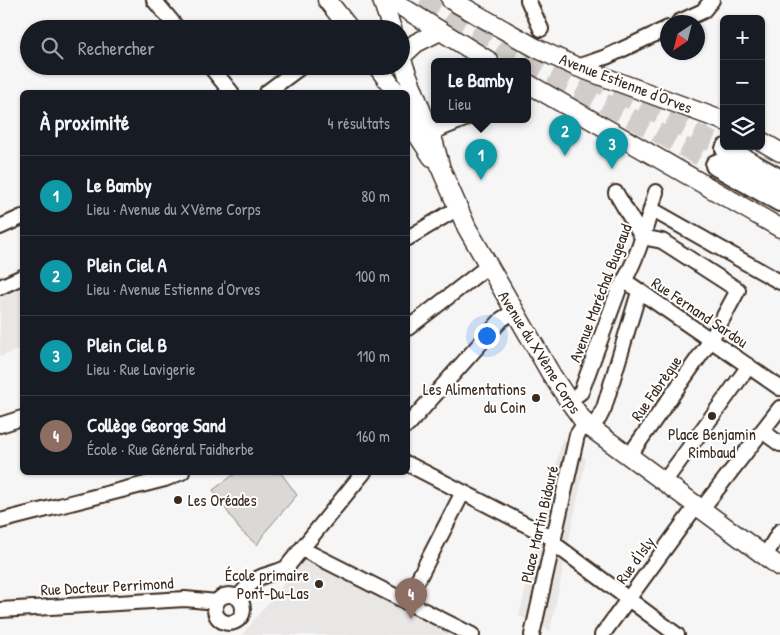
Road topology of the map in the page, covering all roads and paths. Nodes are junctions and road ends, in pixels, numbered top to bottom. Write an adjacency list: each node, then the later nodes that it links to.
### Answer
1 (154, 0): 9 (street)
2 (327, 0): 10 (main road)
3 (382, 0): 11 (main road)
4 (391, 0): 13 (main road)
5 (451, 0): 17 (main road, Avenue Estienne d'Orves)
6 (528, 0): 12 (street)
7 (712, 0): 8 (street)
8 (694, 15)
9 (171, 20)
10 (343, 20)
11 (389, 20)
12 (541, 29)
13 (440, 31): 15 (main road); 16 (main road)
14 (660, 32): 17 (street)
15 (410, 49)
16 (484, 58)
17 (577, 67): 27 (main road, Avenue Estienne d'Orves)
18 (217, 75): 23 (street)
19 (290, 75): 24 (street)
20 (384, 75): 25 (main road)
21 (408, 75): 29 (main road, Avenue du XVème Corps)
22 (531, 85): 41 (main road)
23 (229, 90)
24 (270, 90)
25 (395, 90)
26 (410, 119): 32 (main road)
27 (720, 120)
28 (455, 123): 29 (street)
29 (430, 133): 32 (main road, Avenue du XVème Corps)
30 (765, 143): 31 (main road)
31 (780, 152)
32 (441, 170): 37 (main road, Avenue du XVème Corps)
33 (780, 180): 36 (highway)
34 (656, 192): 38 (street, Avenue Maréchal Bugeaud)
35 (616, 193): 43 (street)
36 (780, 201)
37 (458, 208): 42 (street); 44 (main road, Avenue du XVème Corps)
38 (651, 209): 43 (street, Avenue Maréchal Bugeaud); 47 (street)
39 (20, 218): 40 (street)
40 (0, 227)
41 (780, 228)
42 (410, 237)
43 (642, 237): 46 (street, Avenue Maréchal Bugeaud); 52 (street, Rue Fabrègue)
44 (488, 266): 50 (main road, Avenue du XVème Corps); 51 (street)
45 (20, 279): 48 (street)
46 (625, 281): 49 (street, Rue Fernand Sardou); 55 (street, Avenue Maréchal Bugeaud)
47 (780, 282)
48 (0, 287)
49 (639, 292): 52 (street, Rue Fernand Sardou); 60 (street)
50 (515, 311): 55 (main road, Avenue du XVème Corps); 58 (street)
51 (410, 326)
52 (711, 340): 53 (street, Rue Fernand Sardou); 63 (street, Rue Fabrègue)
53 (749, 366): 54 (street, Rue Fernand Sardou); 67 (street)
54 (780, 388)
55 (569, 401): 60 (main road, Avenue du XVème Corps)
56 (780, 408): 61 (street, Rue d'Isly)
57 (20, 419): 59 (street)
58 (410, 423)
59 (0, 425)
60 (588, 426): 63 (main road, Avenue du XVème Corps); 72 (street, Place Martin Bidouré)
61 (762, 430): 62 (street); 69 (street, Rue d'Isly)
62 (780, 444)
63 (629, 456): 67 (main road, Avenue du XVème Corps)
64 (410, 465): 68 (street)
65 (175, 475): 70 (street)
66 (362, 475): 73 (street)
67 (664, 482): 69 (main road, Avenue du XVème Corps)
68 (463, 492): 72 (street); 78 (street)
69 (699, 508): 74 (main road, Avenue du XVème Corps); 77 (street, Rue d'Isly)
70 (0, 521)
71 (780, 531): 74 (street)
72 (553, 541): 77 (street); 83 (street, Place Martin Bidouré)
73 (302, 549): 76 (street); 78 (street)
74 (765, 556): 75 (main road, Avenue du XVème Corps)
75 (780, 567)
76 (238, 598): 79 (street); 81 (street)
77 (629, 599): 84 (street, Rue d'Isly); 85 (street)
78 (407, 601): 82 (street)
79 (217, 602): 80 (street, Rue Docteur Perrimond); 81 (street)
80 (0, 610)
81 (231, 629)
82 (472, 635)
83 (532, 635)
84 (602, 635)
85 (677, 635)

